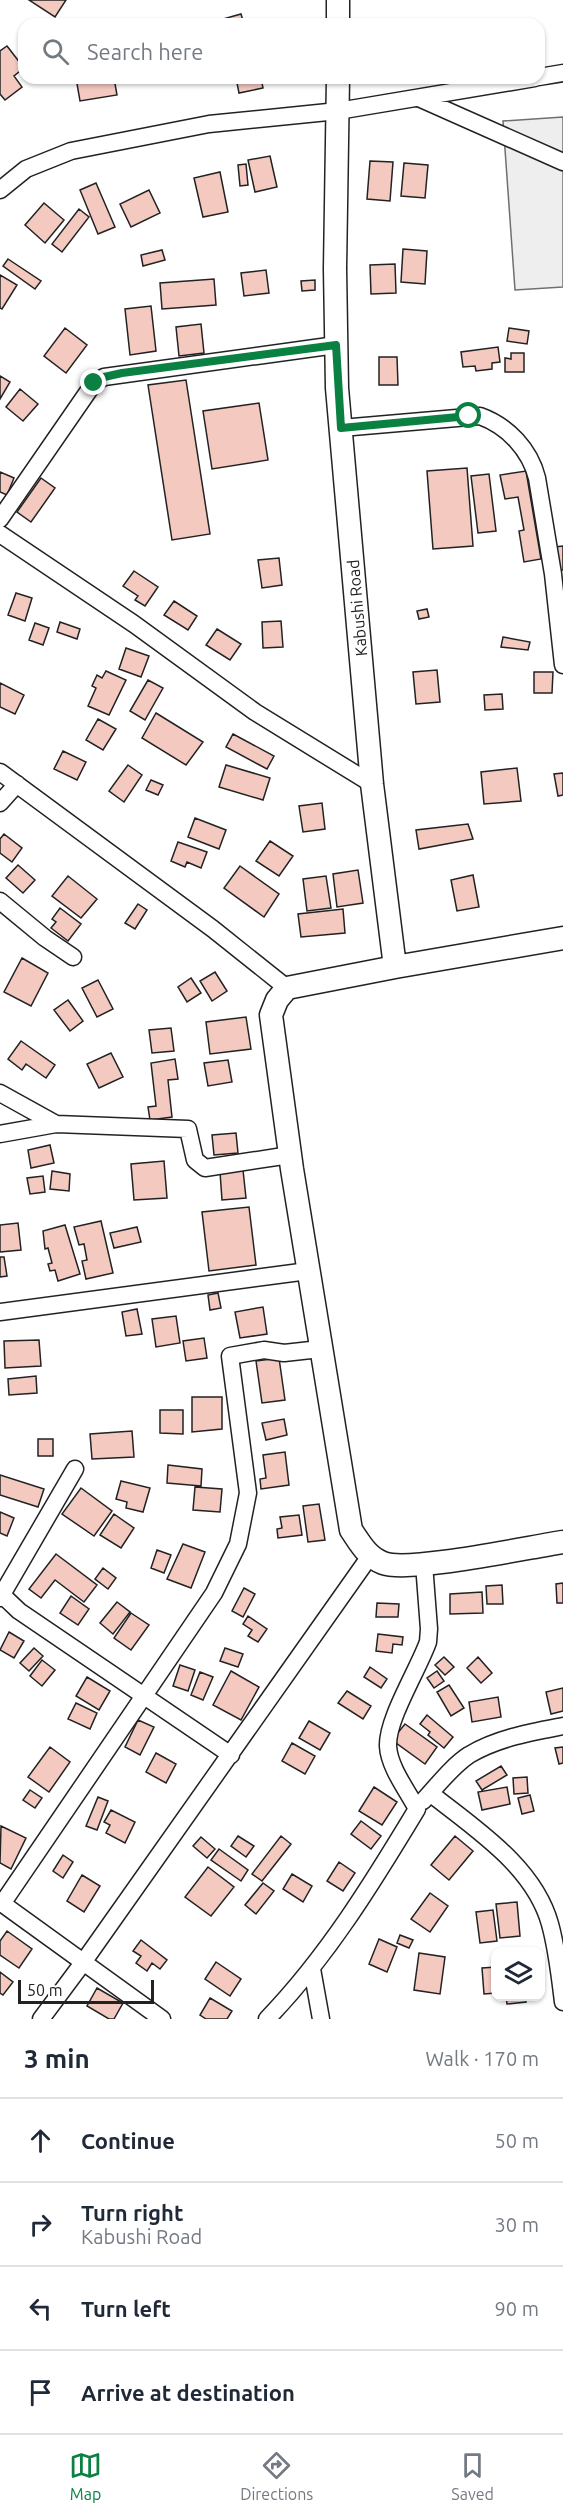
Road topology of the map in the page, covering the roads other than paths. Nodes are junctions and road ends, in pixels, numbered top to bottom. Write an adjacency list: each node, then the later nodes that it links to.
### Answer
1 (339, 0): 2 (main road)
2 (338, 18)
3 (563, 73): 4 (street)
4 (545, 76)
5 (338, 84): 8 (main road, Kabushi Road)
6 (502, 84): 7 (street)
7 (420, 98): 8 (street); 9 (street)
8 (338, 111): 10 (street); 11 (main road, Kabushi Road)
9 (563, 162)
10 (0, 190)
11 (336, 345): 12 (main road, Kabushi Road); 13 (street)
12 (341, 428): 15 (street); 18 (main road, Kabushi Road)
13 (0, 519)
14 (0, 534): 18 (street)
15 (563, 665)
16 (0, 772): 17 (street)
17 (17, 784): 19 (street); 24 (street)
18 (372, 784): 23 (main road, Kabushi Road)
19 (0, 803)
20 (0, 901): 22 (street)
21 (563, 938): 23 (main road)
22 (73, 957)
23 (395, 967): 24 (main road)
24 (287, 988): 28 (main road)
25 (0, 1093): 26 (street)
26 (56, 1124): 27 (street); 28 (street)
27 (0, 1134)
28 (290, 1155): 29 (main road)
29 (308, 1270): 30 (street); 31 (main road)
30 (0, 1312)
31 (320, 1349): 34 (main road); 37 (street)
32 (75, 1469): 36 (street)
33 (563, 1542): 35 (main road)
34 (370, 1556): 35 (main road); 39 (street)
35 (424, 1564): 41 (street)
36 (1, 1595): 37 (street)
37 (144, 1695): 39 (street); 42 (street)
38 (563, 1726): 40 (street)
39 (231, 1755): 43 (street)
40 (430, 1793): 41 (street); 45 (street)
41 (417, 1809): 44 (street)
42 (1, 1903): 43 (street)
43 (82, 1964): 46 (street); 47 (street)
44 (312, 1969): 48 (street); 49 (street)
45 (563, 2002)
46 (41, 2019)
47 (162, 2019)
48 (267, 2019)
49 (321, 2019)

